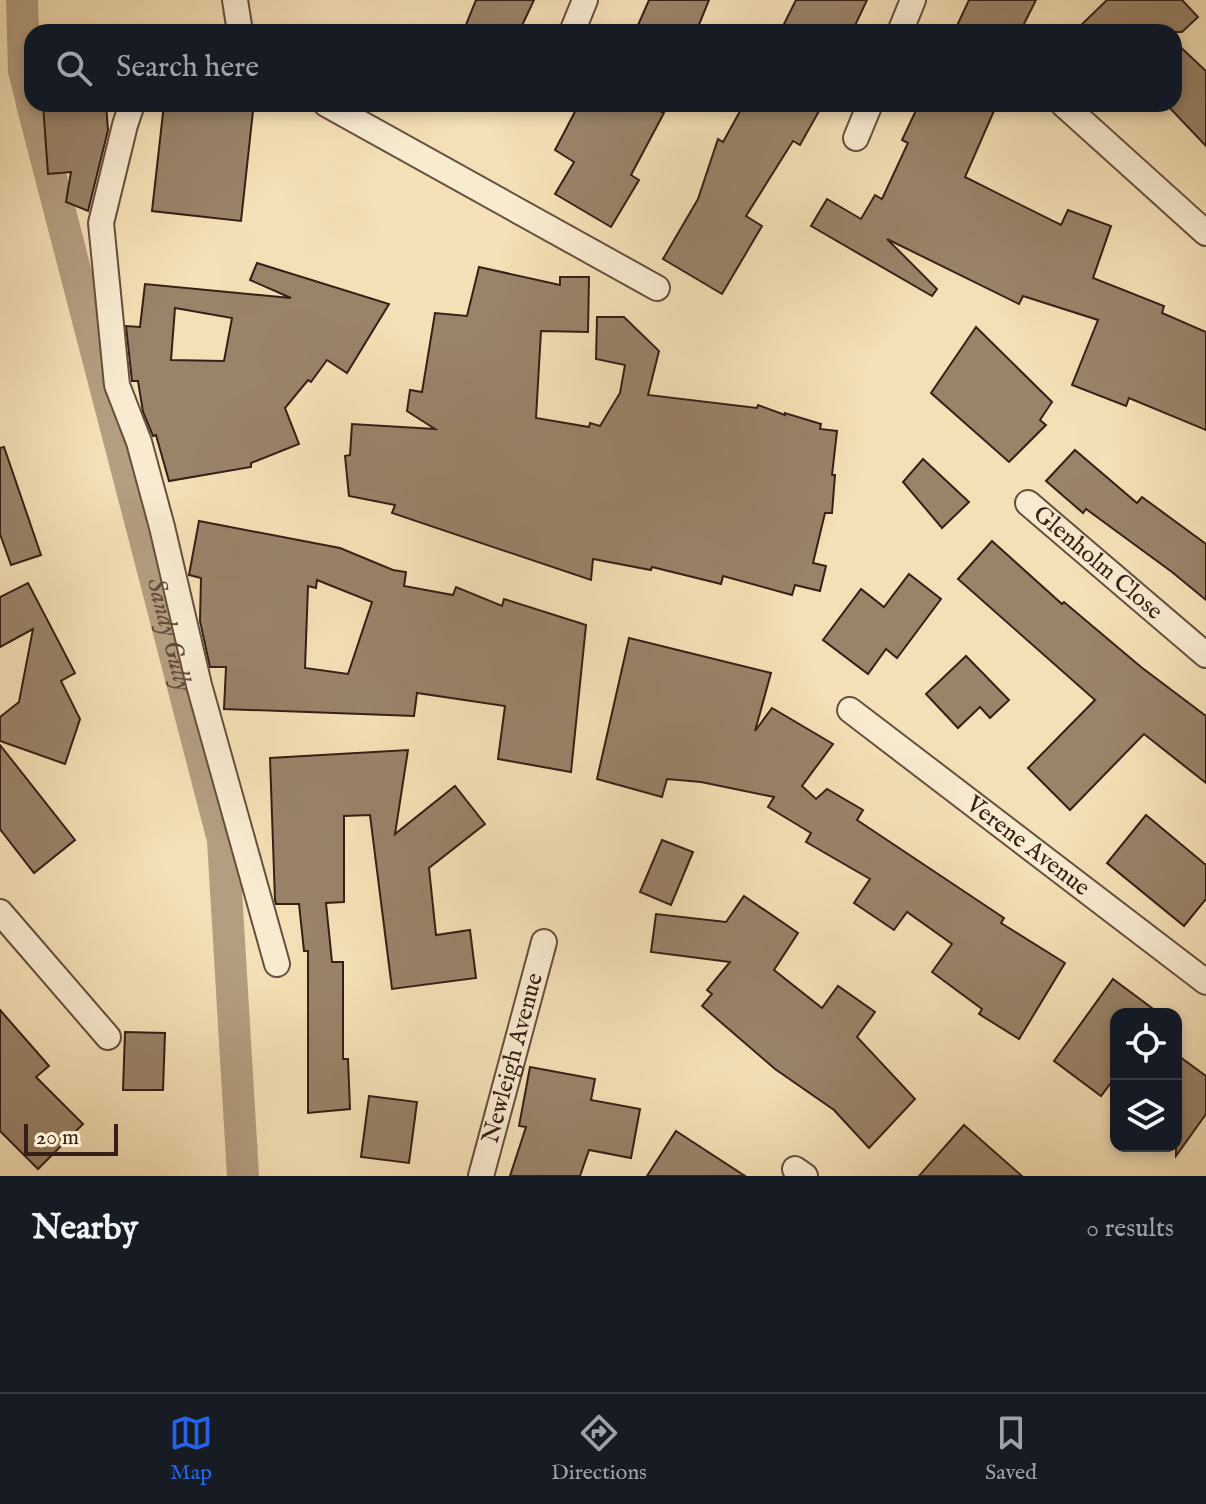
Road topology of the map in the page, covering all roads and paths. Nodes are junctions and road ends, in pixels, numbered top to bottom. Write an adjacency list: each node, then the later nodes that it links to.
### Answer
1 (235, 0): 4 (street)
2 (585, 0): 5 (street)
3 (913, 0): 6 (street)
4 (239, 24)
5 (575, 24)
6 (903, 24)
7 (129, 112): 19 (street)
8 (340, 112): 13 (street)
9 (867, 112): 11 (street)
10 (1072, 112): 12 (street)
11 (856, 138)
12 (1206, 233)
13 (657, 288)
14 (1028, 503): 15 (street, Glenholm Close)
15 (1206, 655)
16 (850, 710): 20 (street, Verene Avenue)
17 (0, 912): 21 (street)
18 (544, 942): 22 (street, Newleigh Avenue)
19 (277, 964)
20 (1206, 982)
21 (108, 1037)
22 (481, 1176)

